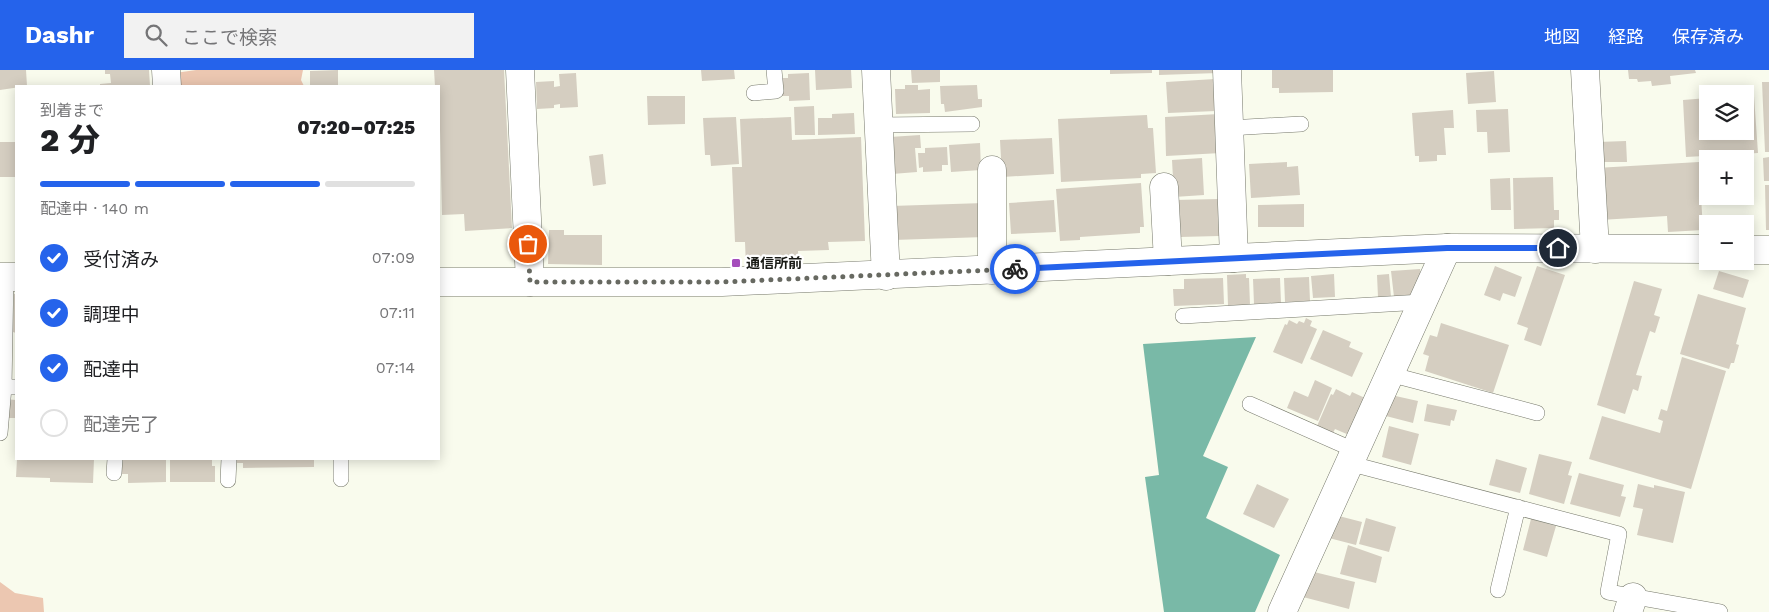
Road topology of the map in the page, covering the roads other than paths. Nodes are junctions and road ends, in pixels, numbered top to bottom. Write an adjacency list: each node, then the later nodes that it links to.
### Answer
1 (166, 70): 7 (street)
2 (520, 70): 26 (street)
3 (774, 70): 8 (lane)
4 (876, 70): 11 (street)
5 (1227, 70): 12 (street)
6 (1585, 70): 16 (street)
7 (167, 85)
8 (754, 93)
9 (972, 124): 11 (lane)
10 (1301, 124): 12 (lane)
11 (879, 125): 23 (street)
12 (1229, 128): 20 (street)
13 (992, 170): 22 (street)
14 (1164, 187): 21 (street)
15 (1447, 248): 16 (street); 20 (street); 27 (street)
16 (1595, 249): 17 (street)
17 (1699, 249)
18 (1754, 250): 19 (street)
19 (1769, 250)
20 (1234, 258): 21 (street)
21 (1168, 261): 22 (street)
22 (992, 270): 23 (street)
23 (886, 276): 26 (street)
24 (7, 277): 30 (lane)
25 (440, 282): 26 (street)
26 (530, 282)
27 (1422, 302): 28 (lane); 29 (street)
28 (1183, 316)
29 (1389, 374): 32 (lane); 34 (street)
30 (10, 387): 33 (lane)
31 (1250, 404): 34 (lane)
32 (1538, 413)
33 (0, 433)
34 (1351, 457): 39 (lane); 42 (street)
35 (228, 460): 38 (lane)
36 (341, 460): 37 (lane)
37 (341, 479)
38 (228, 480)
39 (1518, 507): 40 (lane); 41 (lane)
40 (1498, 590)
41 (1630, 604): 43 (lane)
42 (1282, 612)
43 (1720, 612)

